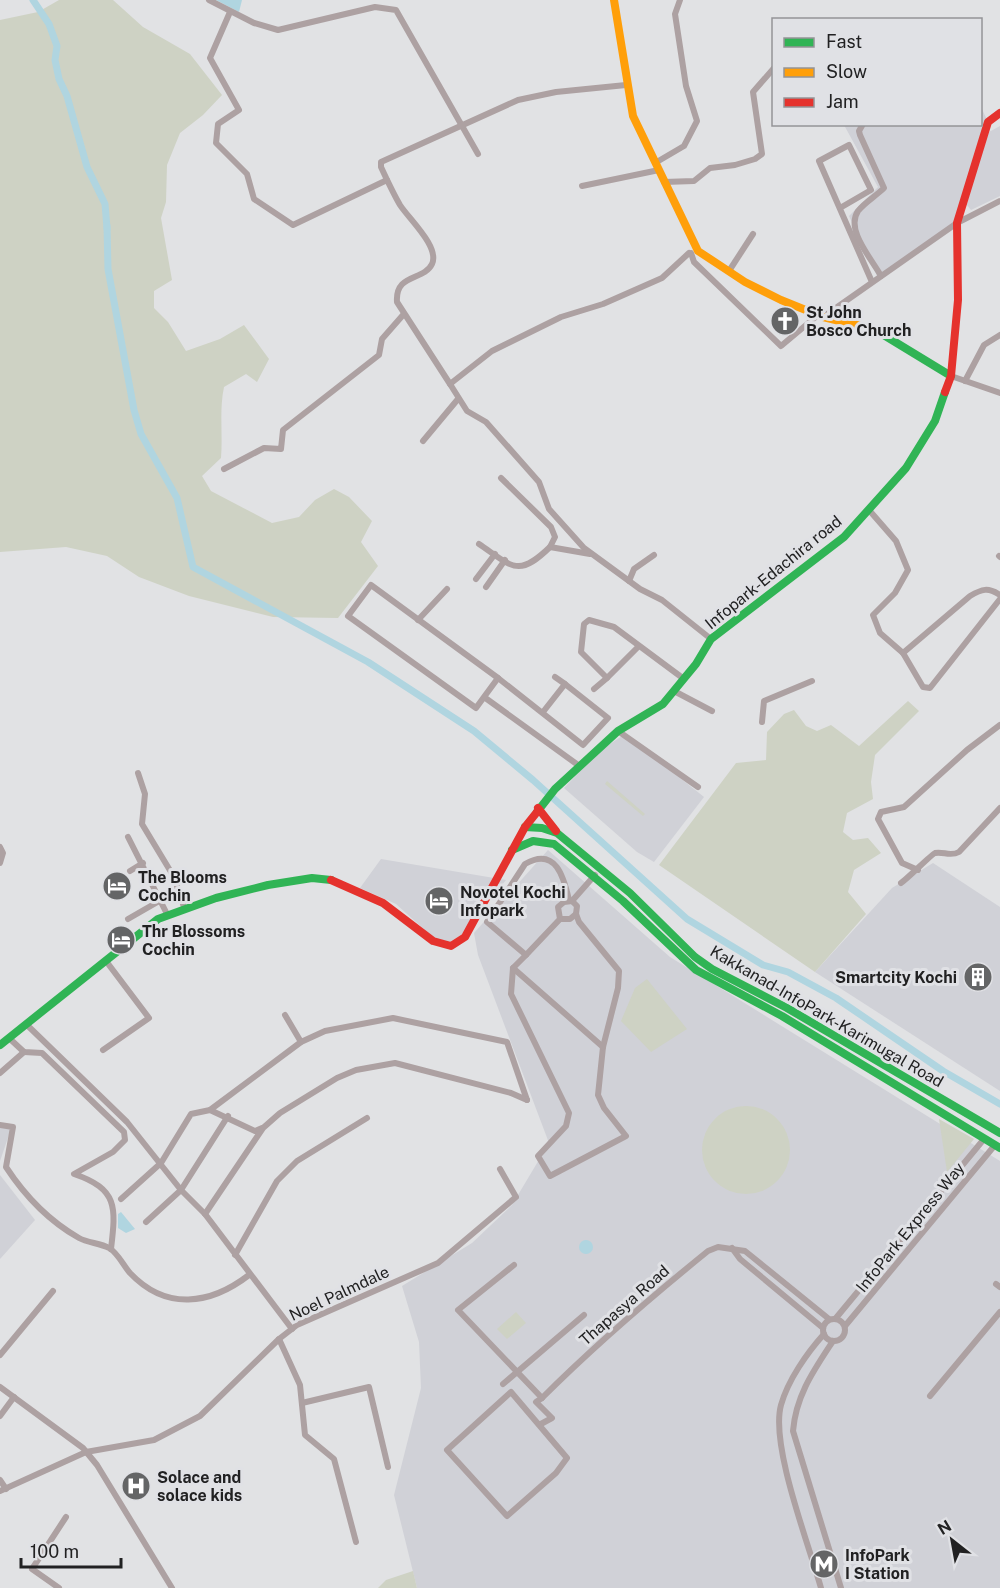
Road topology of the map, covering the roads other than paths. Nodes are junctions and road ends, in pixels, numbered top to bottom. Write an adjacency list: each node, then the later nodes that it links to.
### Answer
1 (209, 0): 4 (street)
2 (614, 0): 6 (main road)
3 (680, 0): 11 (street)
4 (230, 12): 8 (street); 12 (street)
5 (772, 70): 13 (street)
6 (626, 85): 8 (street); 11 (main road)
7 (1000, 113): 17 (main road, Infopark-Edachira road)
8 (460, 125): 10 (street); 12 (street)
9 (862, 126): 21 (street)
10 (478, 154)
11 (657, 166): 13 (main road); 14 (street)
12 (387, 180): 23 (street)
13 (664, 182): 19 (main road)
14 (582, 186)
15 (1000, 201): 17 (street)
16 (840, 208): 16 (street); 22 (street)
17 (957, 223): 21 (street); 26 (main road, Infopark-Edachira road)
18 (753, 234): 20 (street)
19 (694, 252): 20 (main road); 24 (street); 28 (street)
20 (729, 271): 24 (main road)
21 (882, 276): 22 (street)
22 (872, 282): 24 (street)
23 (403, 315): 28 (street); 32 (street)
24 (820, 316): 26 (main road)
25 (1000, 334): 27 (street)
26 (951, 376): 27 (street); 34 (main road, Infopark-Edachira road)
27 (965, 381): 29 (street)
28 (450, 384): 30 (street)
29 (1000, 393)
30 (458, 399): 31 (street); 38 (street)
31 (423, 441)
32 (224, 469)
33 (501, 478): 36 (street)
34 (869, 510): 47 (main road, Infopark-Edachira road); 49 (street)
35 (480, 544): 37 (street)
36 (550, 547): 38 (street); 40 (street)
37 (495, 554): 40 (street); 41 (street)
38 (591, 554): 42 (street)
39 (654, 555): 42 (street)
40 (505, 560): 43 (street)
41 (476, 579)
42 (630, 581): 47 (street)
43 (486, 587)
44 (447, 589): 46 (street)
45 (1000, 597): 49 (street); 49 (street)
46 (418, 620): 51 (street); 58 (street)
47 (711, 639): 53 (main road, Infopark-Edachira road)
48 (639, 646): 52 (street); 52 (street); 53 (street)
49 (903, 653)
50 (555, 677): 55 (street)
51 (498, 678): 58 (street); 60 (street)
52 (607, 678): 56 (street)
53 (684, 679): 57 (main road, Infopark-Edachira road)
54 (812, 681): 61 (street)
55 (566, 684): 60 (street); 60 (street)
56 (594, 689)
57 (674, 691): 59 (street); 63 (main road, Infopark-Edachira road)
58 (484, 697): 64 (street)
59 (712, 711)
60 (543, 712)
61 (762, 722)
62 (1000, 725): 76 (street)
63 (618, 731): 64 (main road, Infopark-Edachira road); 66 (street)
64 (578, 765): 67 (main road, Infopark-Edachira road)
65 (138, 773): 82 (street)
66 (698, 787)
67 (539, 806): 69 (main road, Infopark-Edachira road); 70 (main road)
68 (1000, 808): 76 (street)
69 (525, 827): 70 (main road, Kakkanad-InfoPark-Karimugal Road); 73 (main road)
70 (557, 833): 87 (main road, Kakkanad-InfoPark-Karimugal Road)
71 (128, 837): 75 (street)
72 (0, 847): 74 (street)
73 (512, 850): 78 (main road, Kakkanad-InfoPark-Karimugal Road); 82 (main road)
74 (0, 863)
75 (143, 863): 77 (street); 80 (street)
76 (918, 870): 79 (street)
77 (130, 871)
78 (595, 876): 81 (street); 87 (main road, Kakkanad-InfoPark-Karimugal Road)
79 (901, 883)
80 (161, 900): 83 (street); 85 (street)
81 (571, 901): 84 (street); 86 (street); 88 (street)
82 (184, 907): 83 (main road)
83 (167, 914): 89 (main road)
84 (576, 914): 86 (street); 96 (street)
85 (129, 919)
86 (560, 920): 88 (street)
87 (651, 921): 105 (main road, Kakkanad-InfoPark-Karimugal Road); 106 (main road, Kakkanad-InfoPark-Karimugal Road)
88 (526, 955): 90 (street)
89 (106, 961): 92 (main road); 97 (street)
90 (513, 968): 96 (street); 96 (street)
91 (285, 1015): 94 (street)
92 (26, 1024): 93 (main road); 108 (street)
93 (9, 1038): 95 (main road); 98 (street)
94 (301, 1042): 100 (street); 104 (street)
95 (0, 1045)
96 (603, 1047)
97 (103, 1050)
98 (24, 1052): 99 (street); 115 (street)
99 (0, 1073)
100 (210, 1110): 101 (street); 108 (street)
101 (228, 1116): 104 (street); 110 (street)
102 (367, 1118): 116 (street)
103 (0, 1125): 115 (street)
104 (262, 1128): 112 (street)
105 (999, 1131)
106 (984, 1139): 107 (main road, Kakkanad-InfoPark-Karimugal Road); 122 (street, InfoPark Express Way)
107 (998, 1146): 123 (street, InfoPark Express Way)
108 (161, 1163): 110 (street); 111 (street)
109 (500, 1169): 124 (street, Noel Palmdale)
110 (181, 1190): 112 (street); 113 (street)
111 (121, 1199)
112 (205, 1214): 116 (street)
113 (146, 1222)
114 (731, 1248): 122 (street); 125 (street); 134 (street, Thapasya Road)
115 (111, 1249): 118 (street)
116 (235, 1255): 118 (street)
117 (514, 1265): 129 (street)
118 (249, 1275): 124 (street)
119 (53, 1291): 128 (street)
120 (1000, 1312): 133 (street)
121 (584, 1315): 129 (street)
122 (833, 1319): 123 (street); 125 (street, InfoPark Express Way)
123 (845, 1326): 127 (street, InfoPark Express Way)
124 (292, 1329): 126 (street, Noel Palmdale)
125 (824, 1331): 127 (street); 146 (street)
126 (279, 1339): 135 (street); 138 (street, Noel Palmdale)
127 (833, 1341): 147 (street)
128 (0, 1355)
129 (518, 1372): 130 (street); 134 (street)
130 (503, 1384)
131 (0, 1387): 132 (street)
132 (14, 1396): 136 (street); 138 (street)
133 (930, 1396)
134 (542, 1398): 137 (street)
135 (302, 1403): 139 (street); 143 (street)
136 (0, 1416)
137 (539, 1425): 137 (street)
138 (86, 1452): 141 (street, Noel Palmdale); 145 (street)
139 (388, 1467)
140 (0, 1480): 141 (street)
141 (3, 1490)
142 (66, 1517): 144 (street)
143 (356, 1542)
144 (59, 1588)
145 (172, 1588)
146 (821, 1588)
147 (841, 1588)

